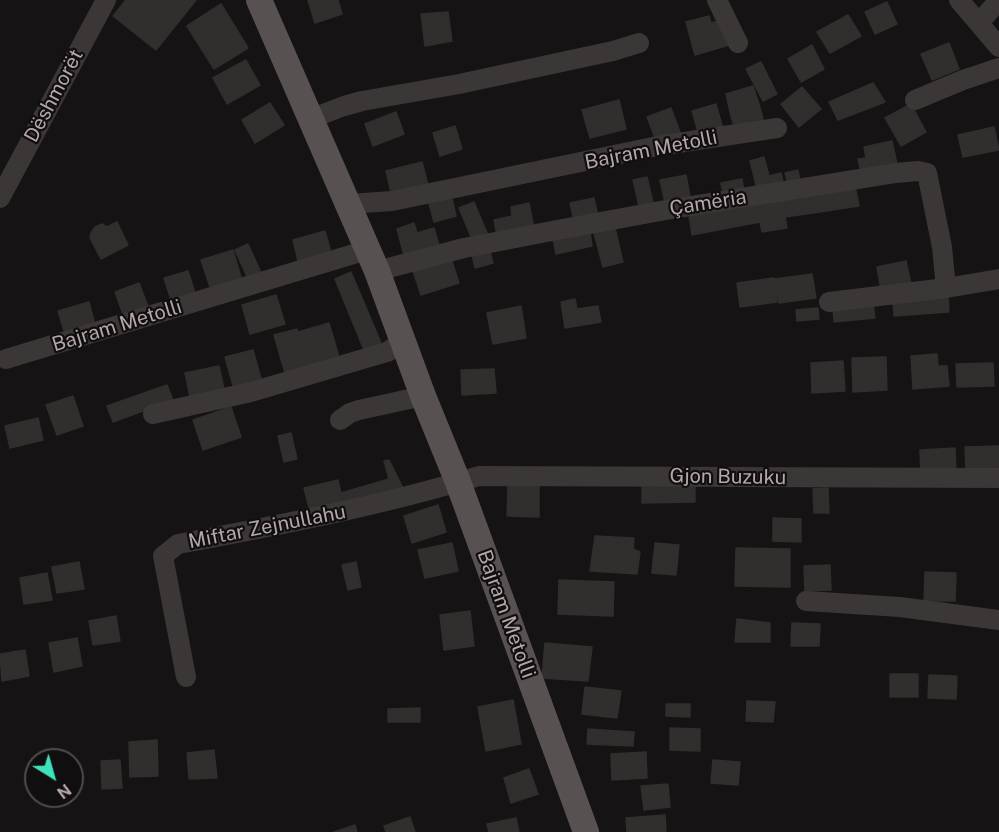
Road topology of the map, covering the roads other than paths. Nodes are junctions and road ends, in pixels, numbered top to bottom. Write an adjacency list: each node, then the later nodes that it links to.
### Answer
1 (106, 0): 15 (street, Dëshmorët)
2 (259, 0): 13 (main road, Bajram Metolli)
3 (718, 0): 4 (street); 8 (street)
4 (735, 0)
5 (959, 0): 7 (street)
6 (999, 0): 7 (street)
7 (980, 23): 10 (street)
8 (738, 43)
9 (639, 44): 13 (street)
10 (999, 46)
11 (999, 68): 12 (street)
12 (915, 100)
13 (310, 119): 16 (main road, Bajram Metolli)
14 (777, 128): 16 (street, Bajram Metolli)
15 (1, 194)
16 (349, 204): 17 (main road, Bajram Metolli)
17 (372, 261): 19 (street, Çamëria); 21 (main road, Bajram Metolli); 22 (street, Bajram Metolli)
18 (999, 279): 19 (street)
19 (946, 288): 20 (street)
20 (829, 302)
21 (404, 341): 23 (main road, Bajram Metolli); 24 (street)
22 (6, 359)
23 (423, 396): 25 (street); 27 (main road, Bajram Metolli)
24 (153, 414)
25 (340, 420)
26 (999, 478): 27 (street, Gjon Buzuku)
27 (458, 482): 30 (street, Miftar Zejnullahu); 31 (main road, Bajram Metolli)
28 (806, 601): 29 (street)
29 (999, 620)
30 (186, 677)
31 (586, 832)

